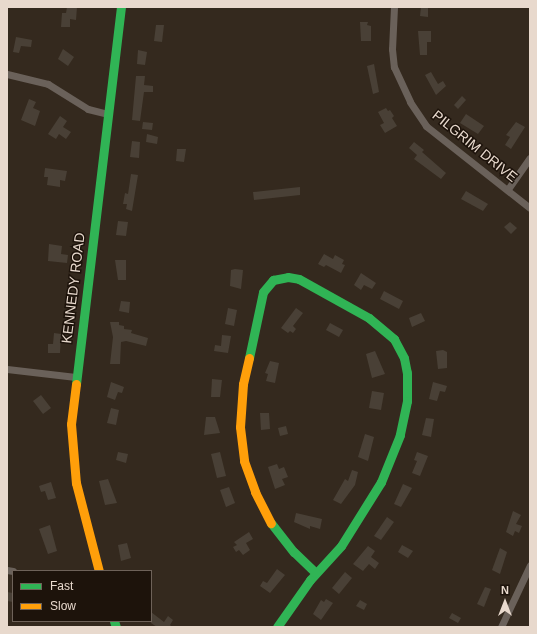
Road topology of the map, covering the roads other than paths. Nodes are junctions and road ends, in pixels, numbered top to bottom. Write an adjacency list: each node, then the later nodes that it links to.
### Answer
1 (121, 7): 4 (street, KENNEDY ROAD)
2 (394, 7): 6 (street, PILGRIM DRIVE)
3 (7, 74): 4 (street)
4 (108, 114): 9 (street, KENNEDY ROAD)
5 (530, 158): 6 (street)
6 (508, 189): 7 (street, PILGRIM DRIVE)
7 (530, 208)
8 (7, 369): 9 (street)
9 (76, 377): 11 (street, KENNEDY ROAD)
10 (530, 565): 14 (street)
11 (99, 570)
12 (316, 572): 12 (street); 13 (street)
13 (277, 627)
14 (501, 627)

